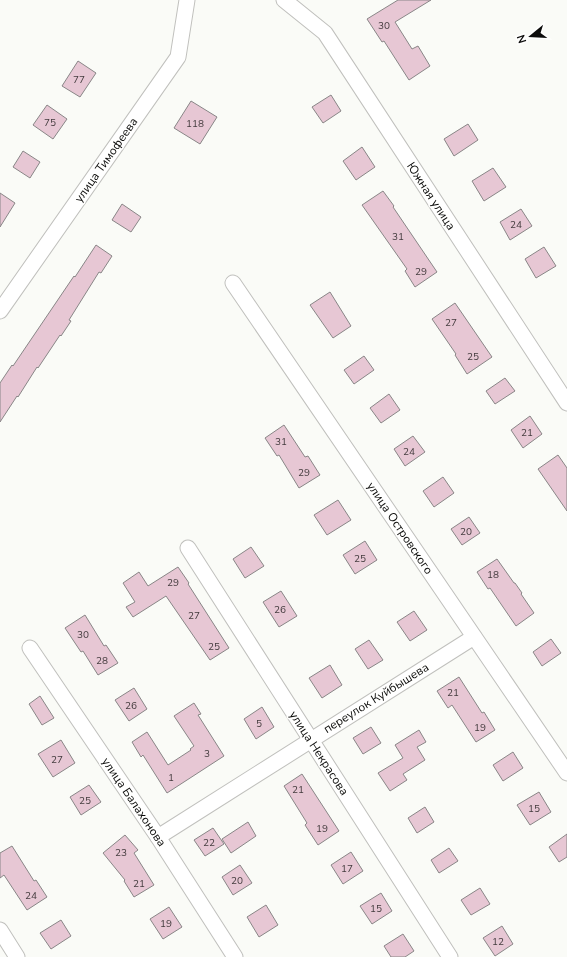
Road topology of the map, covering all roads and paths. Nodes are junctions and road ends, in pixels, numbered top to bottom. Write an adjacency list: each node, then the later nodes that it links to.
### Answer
1 (187, 0): 4 (street, улица Тимофеева)
2 (284, 0): 5 (street, Южная улица)
3 (233, 283): 7 (street, улица Островского)
4 (0, 311)
5 (567, 403)
6 (188, 548): 9 (street, улица Некрасова)
7 (474, 637): 9 (street, переулок Куйбышева); 10 (street, улица Островского)
8 (30, 648): 11 (street, улица Балахонова)
9 (310, 739): 11 (street, переулок Куйбышева); 15 (street, улица Некрасова)
10 (567, 773)
11 (158, 837): 14 (street, улица Балахонова)
12 (0, 930): 13 (street)
13 (17, 957)
14 (235, 957)
15 (450, 957)

